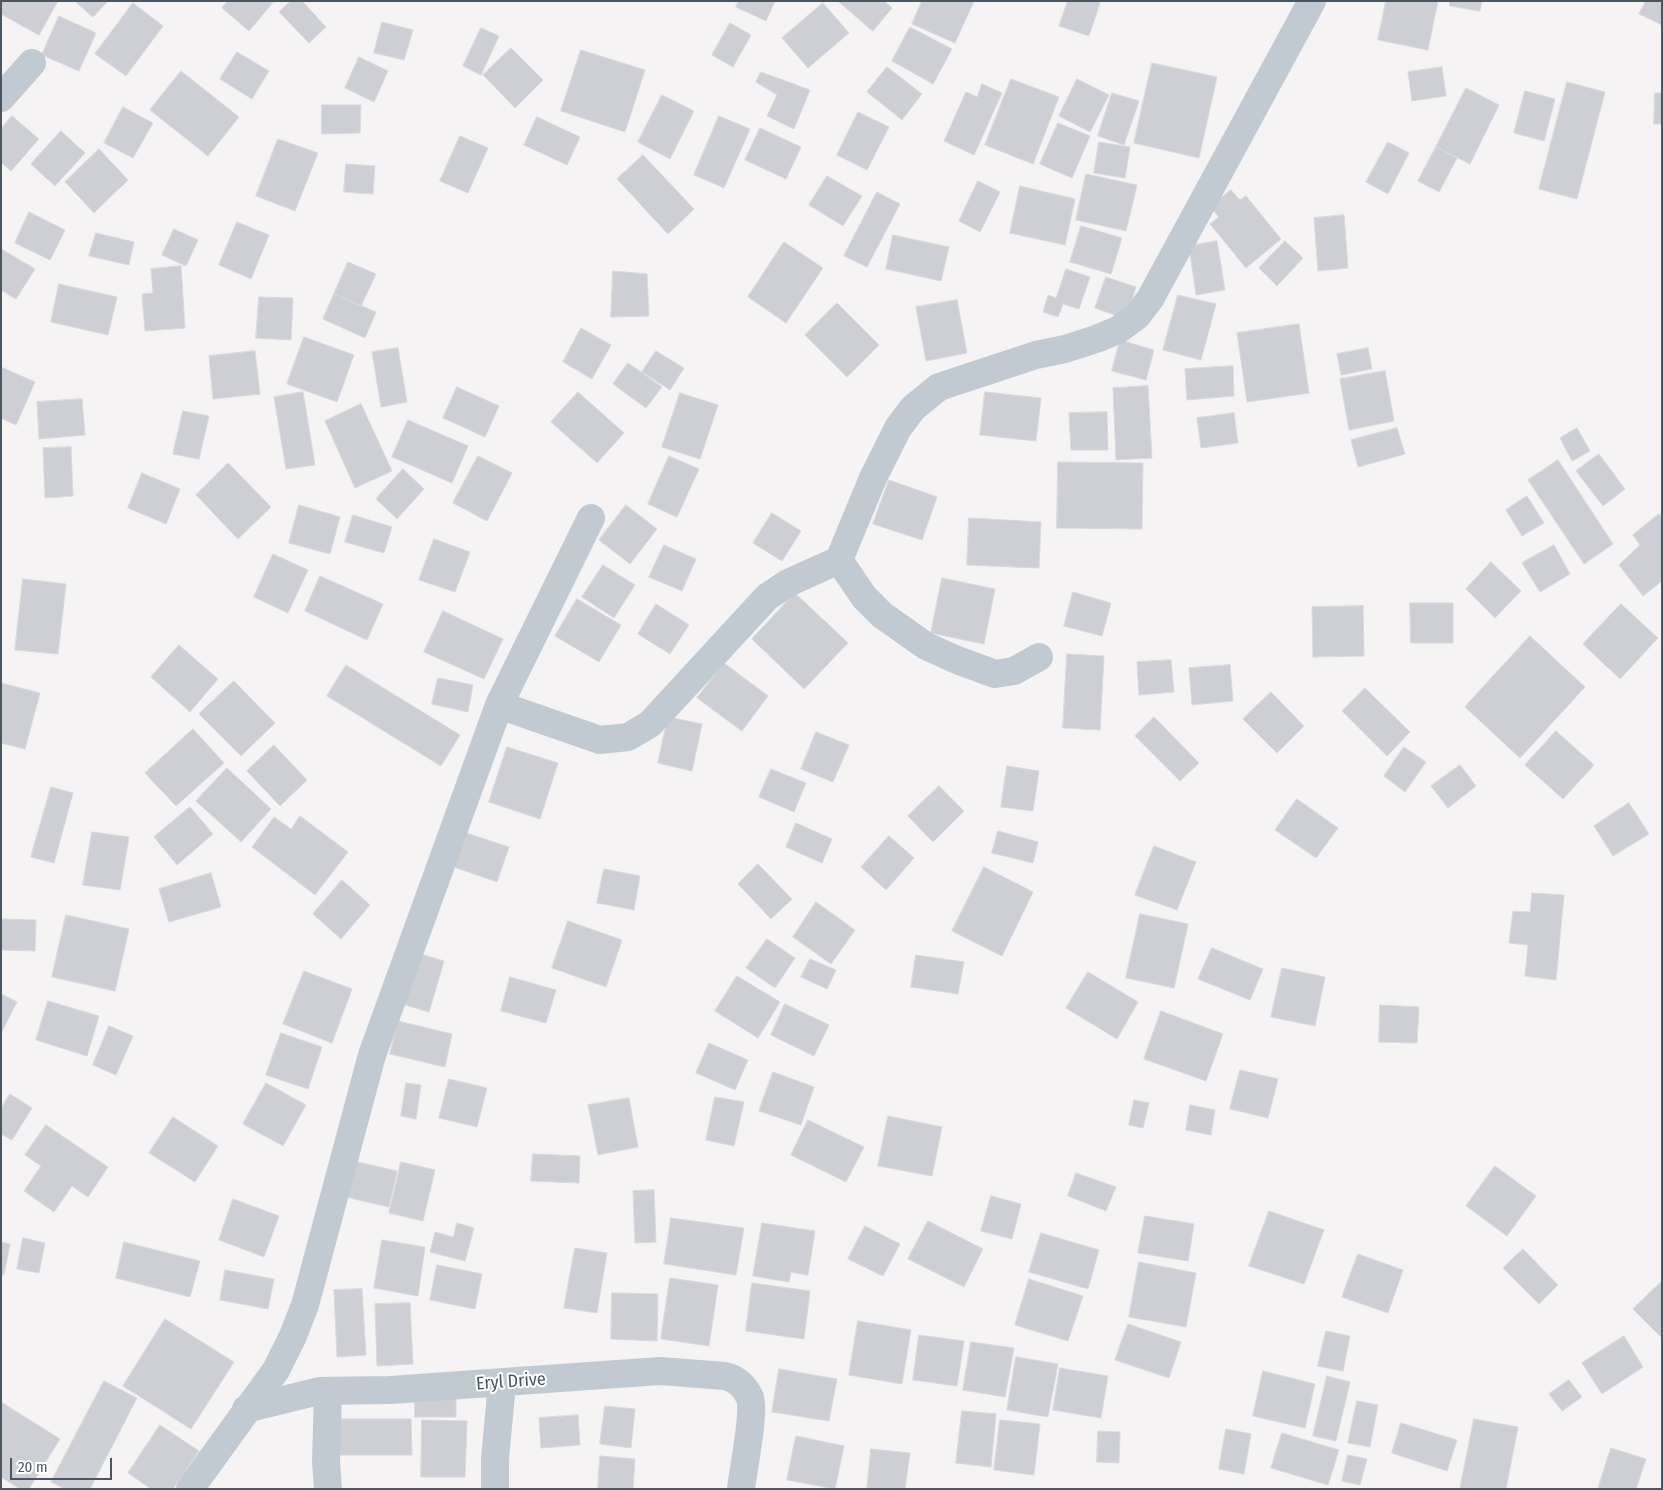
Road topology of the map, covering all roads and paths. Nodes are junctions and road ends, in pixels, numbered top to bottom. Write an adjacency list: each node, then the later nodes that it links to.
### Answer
1 (1312, 1): 5 (street)
2 (32, 63): 3 (street)
3 (1, 98)
4 (591, 518): 7 (street)
5 (839, 560): 6 (street); 7 (street)
6 (1038, 656)
7 (499, 705): 10 (street)
8 (502, 1383): 9 (street, Eryl Drive); 13 (street); 14 (street, Eryl Drive)
9 (328, 1391): 10 (street, Eryl Drive); 12 (street)
10 (246, 1409): 11 (street)
11 (190, 1489)
12 (328, 1489)
13 (495, 1489)
14 (740, 1489)

